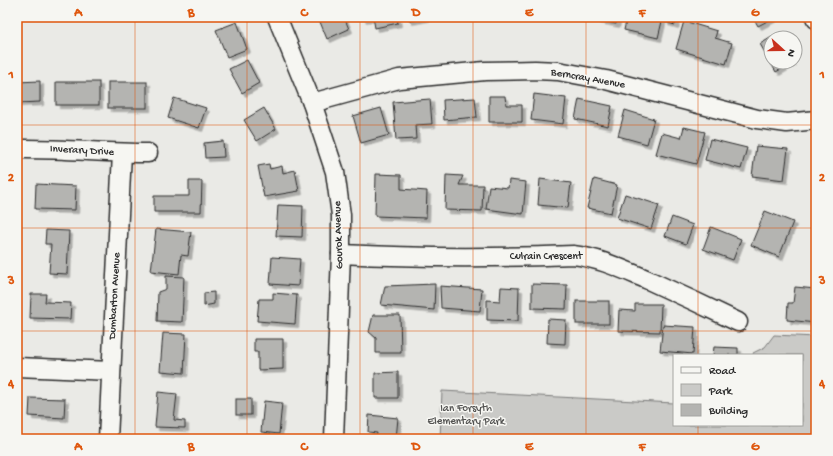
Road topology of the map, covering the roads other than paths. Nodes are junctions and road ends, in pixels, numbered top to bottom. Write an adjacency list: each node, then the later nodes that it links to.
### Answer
1 (277, 17): 2 (street, Gourok Avenue)
2 (312, 103): 3 (street, Berncray Avenue); 7 (street, Gourok Avenue)
3 (816, 120)
4 (17, 149): 5 (street, Inverary Drive)
5 (122, 153): 6 (street, Inverary Drive); 10 (street, Dumbarton Avenue)
6 (148, 153)
7 (341, 254): 8 (street, Culrain Crescent); 12 (street, Gourok Avenue)
8 (738, 322)
9 (17, 367): 10 (street)
10 (111, 371): 11 (street, Dumbarton Avenue)
11 (108, 439)
12 (334, 439)

